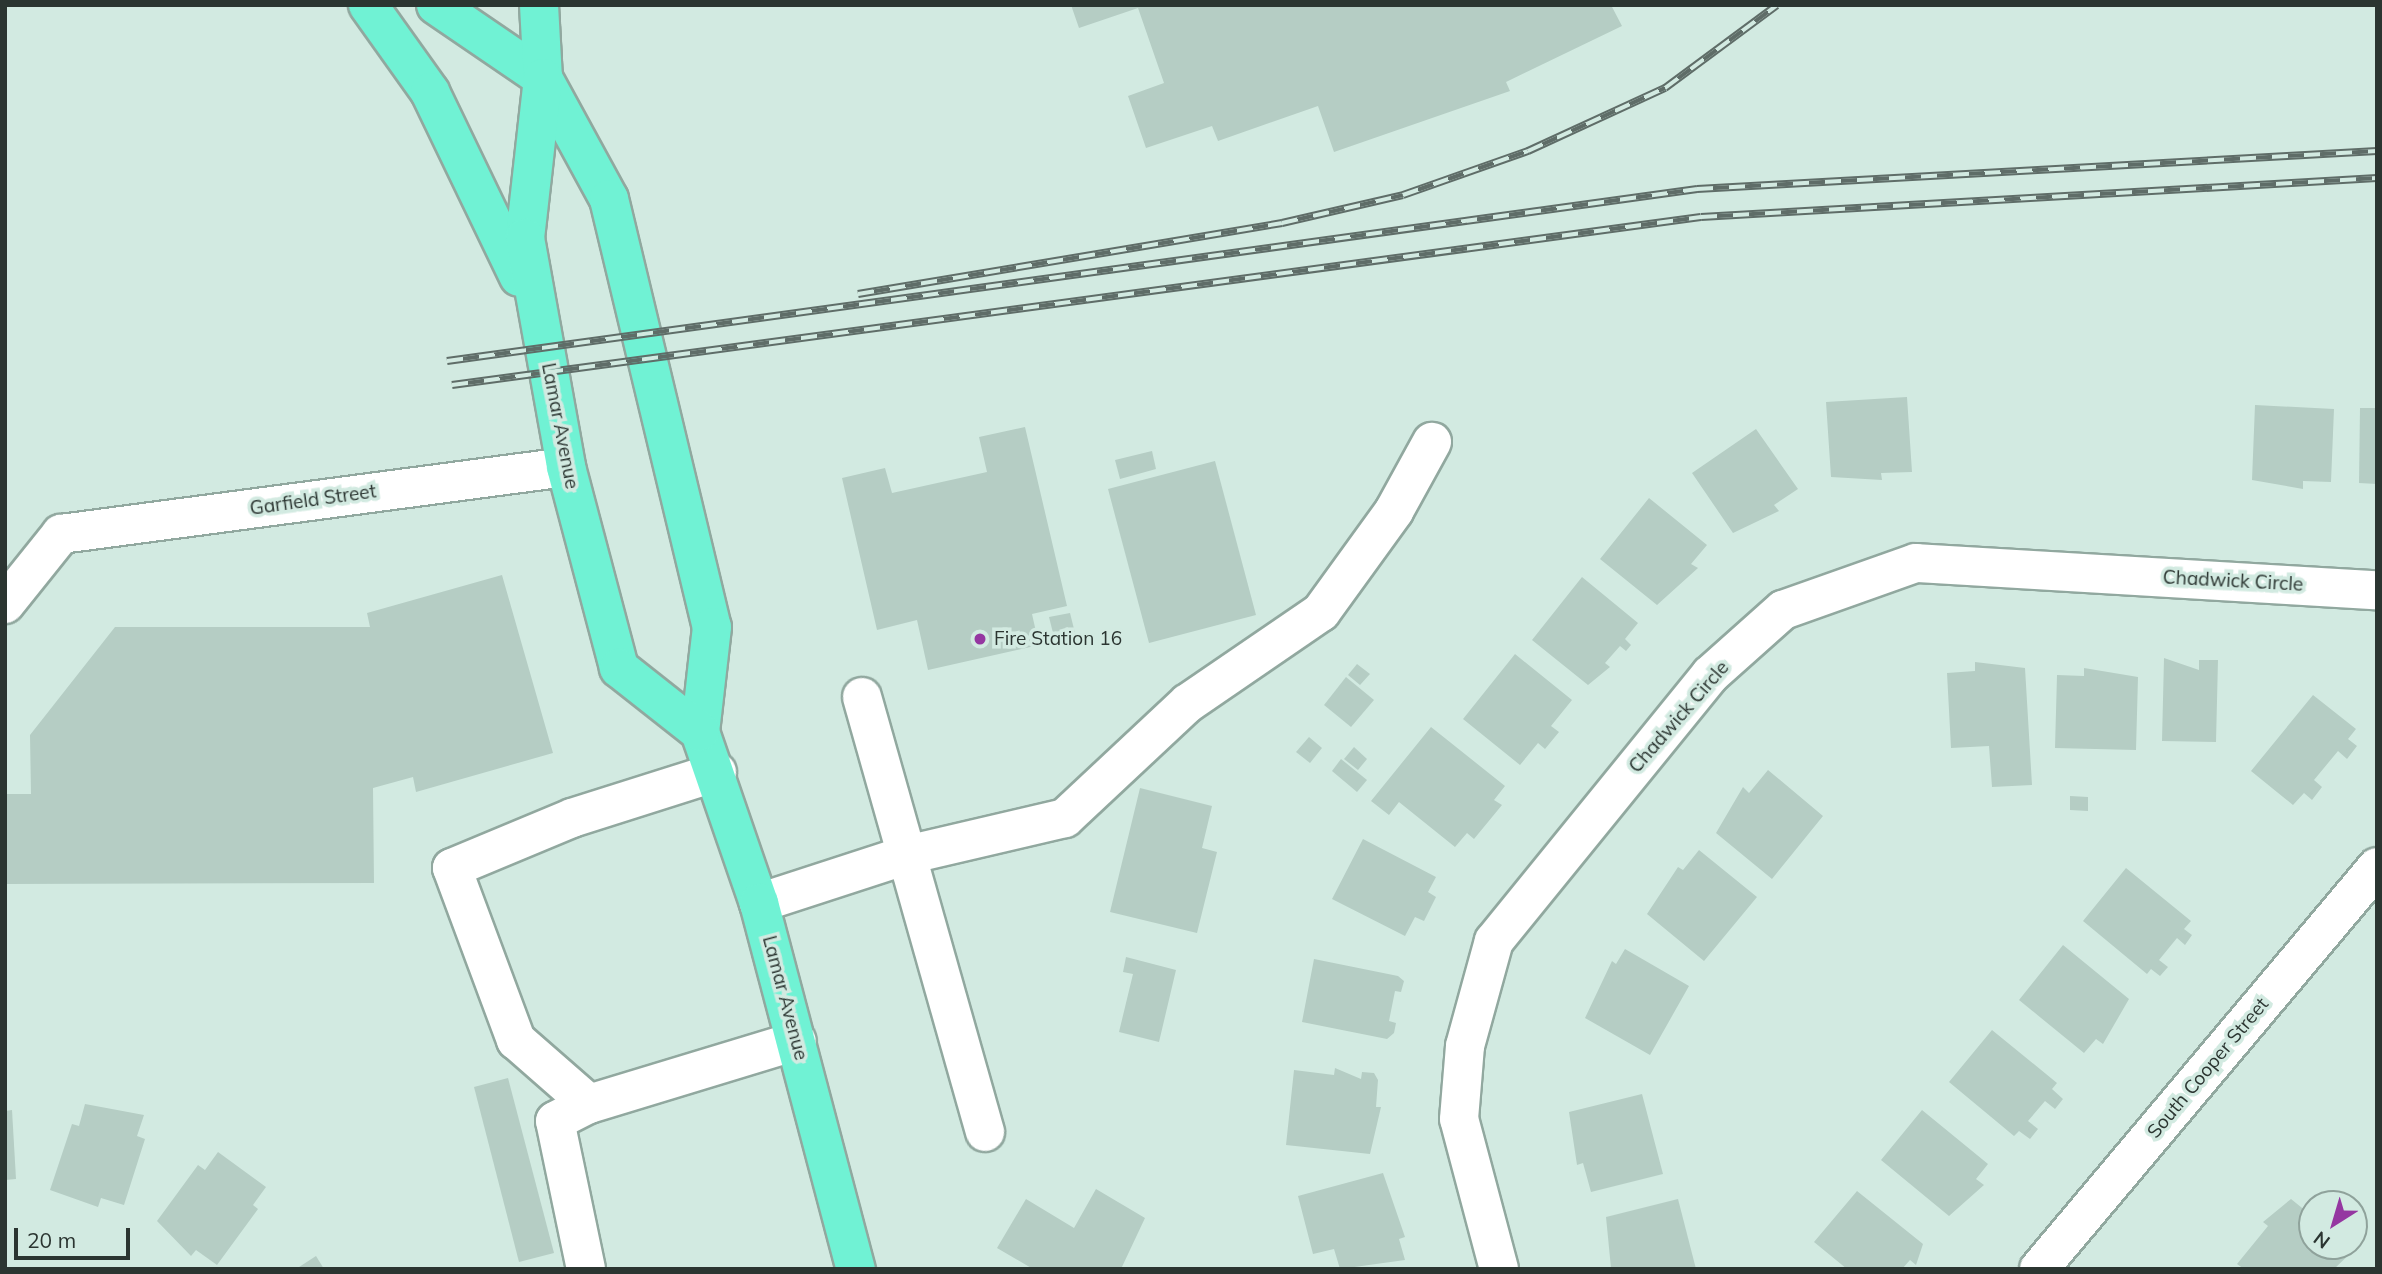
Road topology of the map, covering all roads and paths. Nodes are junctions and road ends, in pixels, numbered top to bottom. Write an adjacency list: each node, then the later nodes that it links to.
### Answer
1 (368, 5): 5 (main road)
2 (436, 5): 4 (main road)
3 (539, 5): 4 (main road, Lamar Avenue)
4 (543, 78): 5 (main road, Lamar Avenue); 11 (main road, Lamar Avenue)
5 (540, 324): 7 (main road, Lamar Avenue)
6 (1432, 442): 13 (street)
7 (566, 467): 9 (street, Garfield Street); 11 (main road, Lamar Avenue)
8 (2377, 590): 21 (street, Chadwick Circle)
9 (5, 604)
10 (862, 696): 13 (street)
11 (700, 732): 12 (main road, Lamar Avenue)
12 (717, 772): 15 (main road, Lamar Avenue); 17 (street)
13 (907, 855): 15 (street); 18 (street)
14 (2377, 867): 22 (street, South Cooper Street)
15 (759, 903): 16 (main road, Lamar Avenue)
16 (796, 1041): 17 (street); 20 (main road, Lamar Avenue)
17 (589, 1104): 19 (street)
18 (985, 1132)
19 (586, 1269)
20 (856, 1269)
21 (1499, 1269)
22 (2039, 1269)

